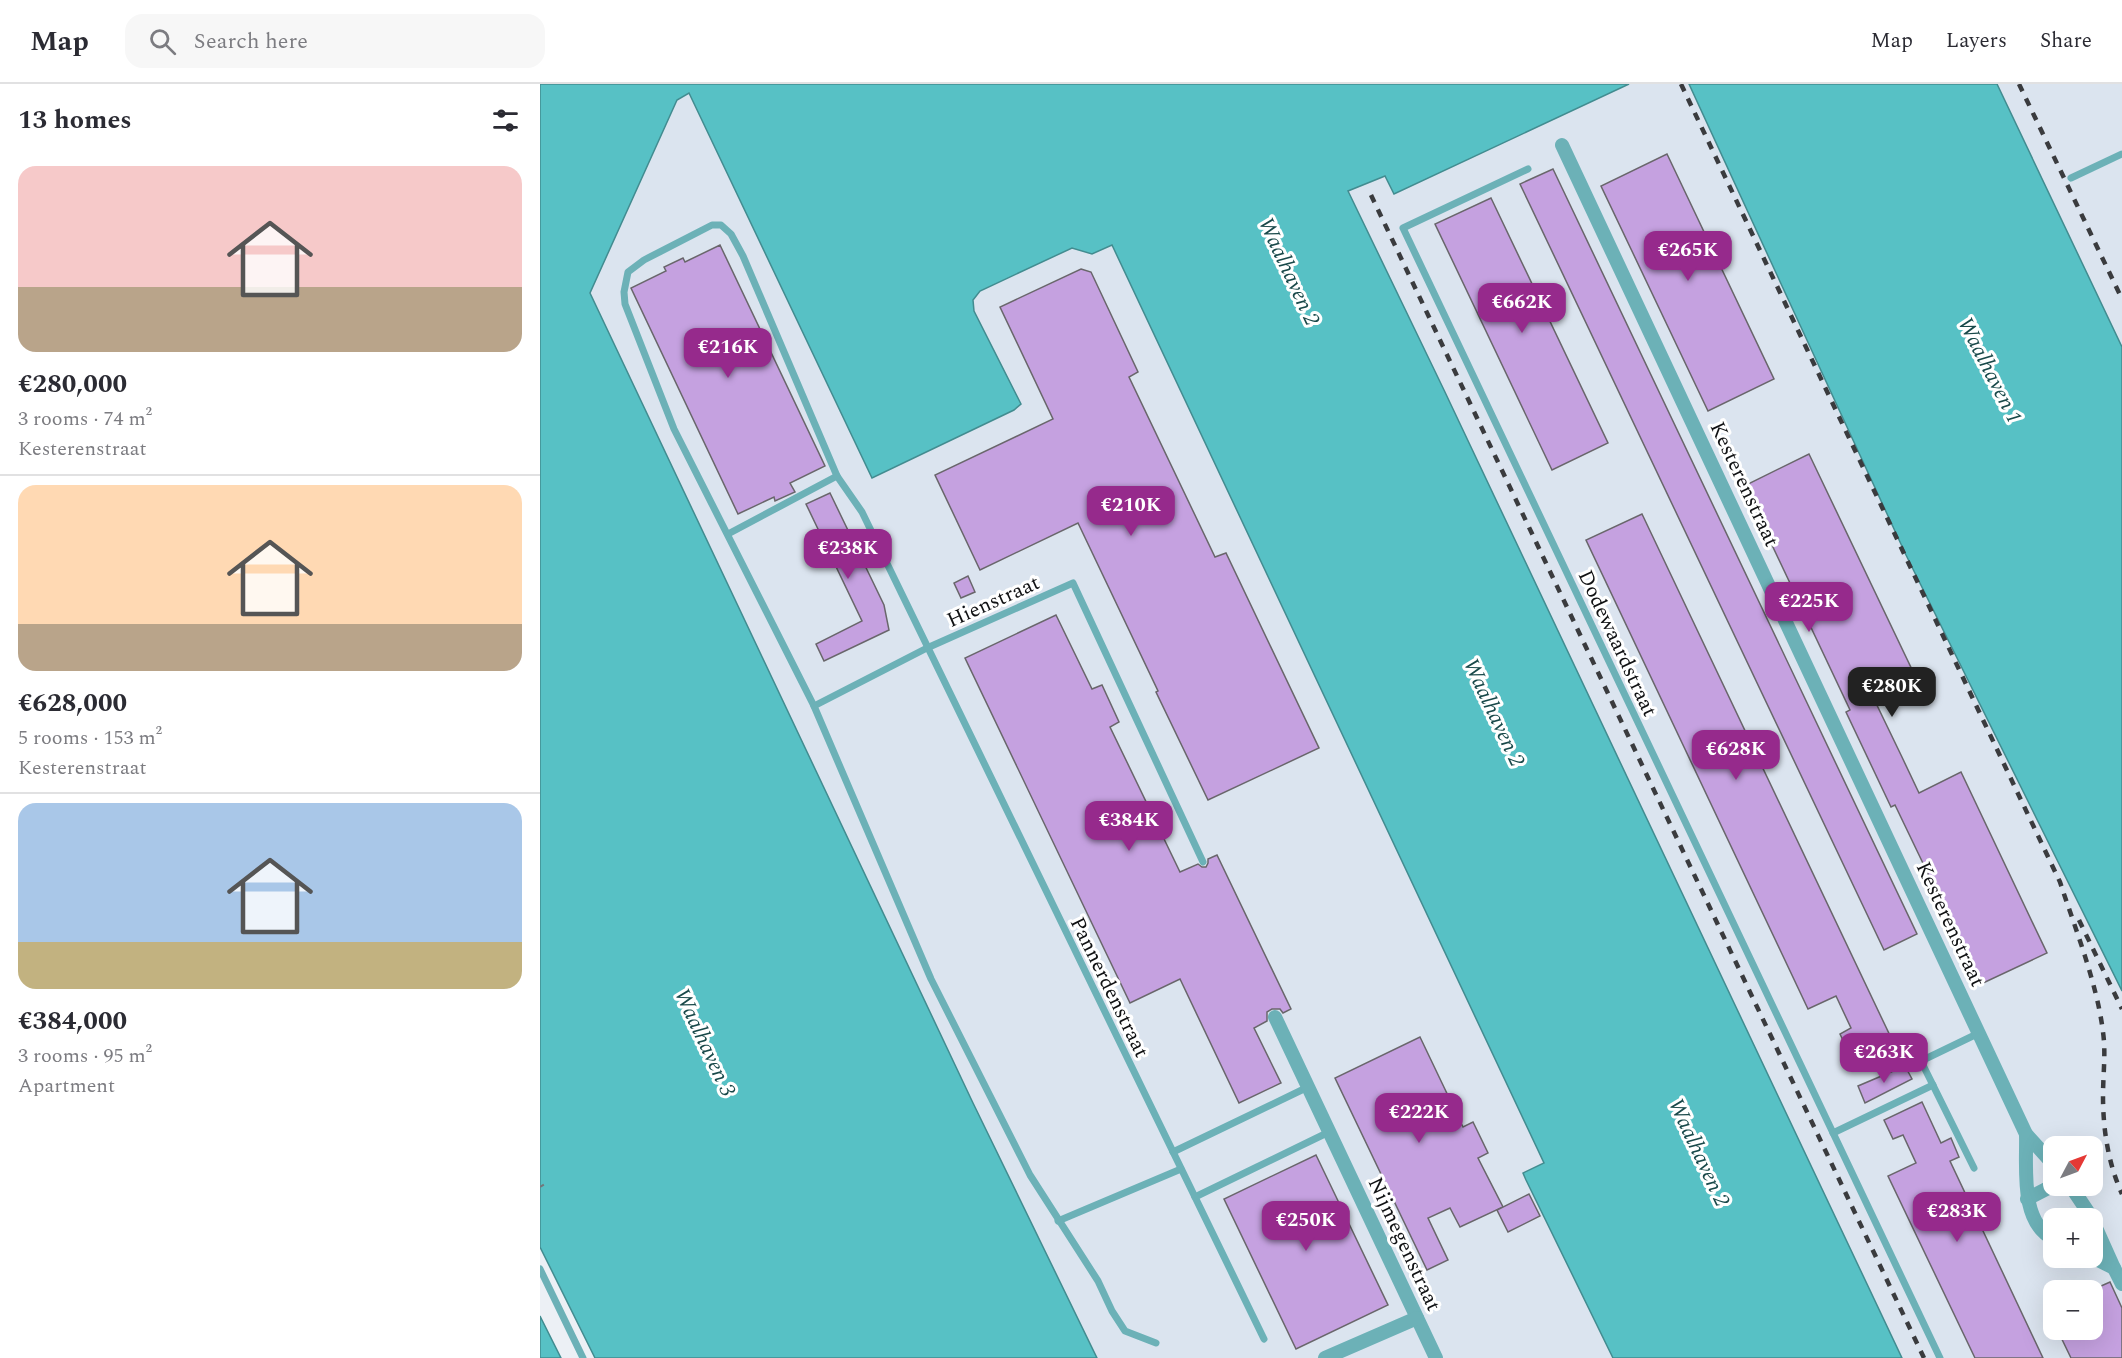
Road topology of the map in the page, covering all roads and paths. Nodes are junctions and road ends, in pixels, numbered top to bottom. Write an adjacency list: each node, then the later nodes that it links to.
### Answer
1 (1562, 145): 11 (street, Kesterenstraat)
2 (2122, 154): 4 (lane)
3 (1528, 169): 17 (lane, Dodewaardstraat)
4 (2070, 178)
5 (837, 476): 6 (lane); 6 (lane, Pannerdenstraat); 7 (lane, Pannerdenstraat)
6 (728, 534): 8 (lane)
7 (927, 648): 8 (lane, Hienstraat); 9 (lane, Hienstraat); 19 (lane, Pannerdenstraat)
8 (814, 706): 28 (lane)
9 (1203, 861)
10 (1275, 1017): 15 (street, Nijmegenstraat)
11 (1980, 1033): 13 (lane); 18 (street, Kesterenstraat)
12 (1909, 1040): 13 (lane)
13 (1922, 1061): 14 (lane)
14 (1933, 1085): 17 (lane); 21 (lane)
15 (1308, 1086): 16 (street, Nijmegenstraat); 19 (lane)
16 (1329, 1132): 26 (lane); 35 (street, Nijmegenstraat)
17 (1833, 1133): 41 (lane, Dodewaardstraat)
18 (2026, 1134): 20 (street, Kesterenstraat); 27 (street, Kesterenstraat)
19 (1173, 1152): 22 (lane, Pannerdenstraat)
20 (2043, 1153)
21 (1974, 1168)
22 (1181, 1169): 26 (lane, Pannerdenstraat); 28 (lane)
23 (545, 1184): 24 (path)
24 (540, 1187)
25 (2043, 1191): 27 (street)
26 (1195, 1197): 36 (lane, Pannerdenstraat)
27 (2027, 1199): 29 (street, Kesterenstraat)
28 (1058, 1221): 37 (lane)
29 (2043, 1231)
30 (2103, 1244): 32 (street)
31 (2103, 1262): 32 (street)
32 (2114, 1268): 34 (street)
33 (540, 1269): 38 (lane)
34 (2122, 1284)
35 (1417, 1318): 39 (street); 40 (street, Nijmegenstraat)
36 (1264, 1339)
37 (1156, 1343)
38 (583, 1358)
39 (1325, 1358)
40 (1436, 1358)
41 (1940, 1358)

